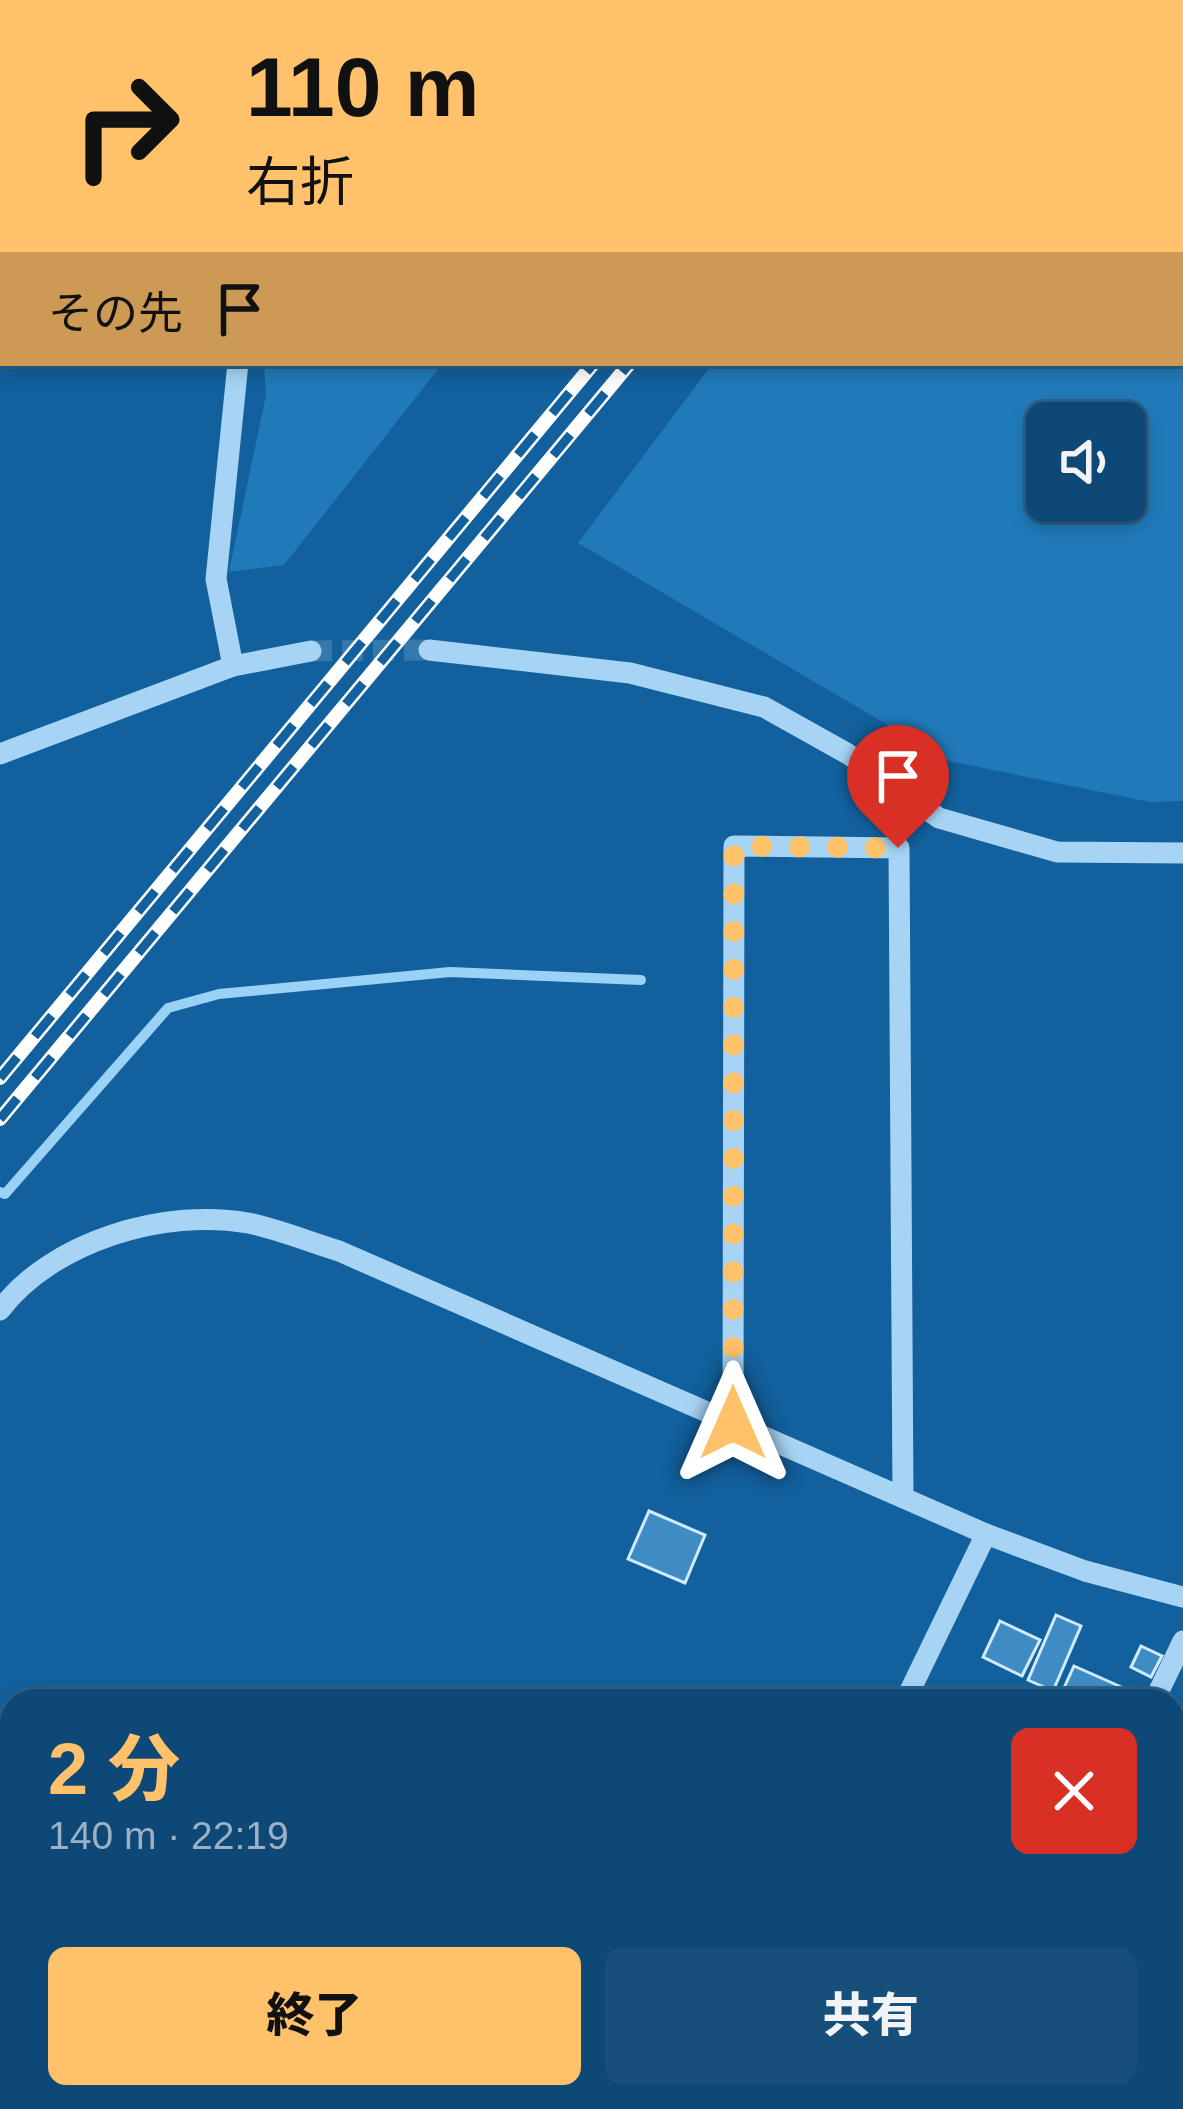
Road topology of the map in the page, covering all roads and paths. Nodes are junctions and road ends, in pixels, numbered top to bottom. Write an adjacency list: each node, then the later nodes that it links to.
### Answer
1 (238, 366): 4 (street)
2 (429, 650): 6 (street)
3 (310, 651): 4 (street)
4 (233, 666): 5 (street)
5 (0, 754)
6 (1183, 853)
7 (0, 1310): 8 (street)
8 (733, 1423): 9 (street); 9 (street)
9 (903, 1497): 10 (street)
10 (986, 1534): 11 (street); 13 (street)
11 (1183, 1598)
12 (1183, 1641): 14 (street)
13 (910, 1689)
14 (1160, 1689)

